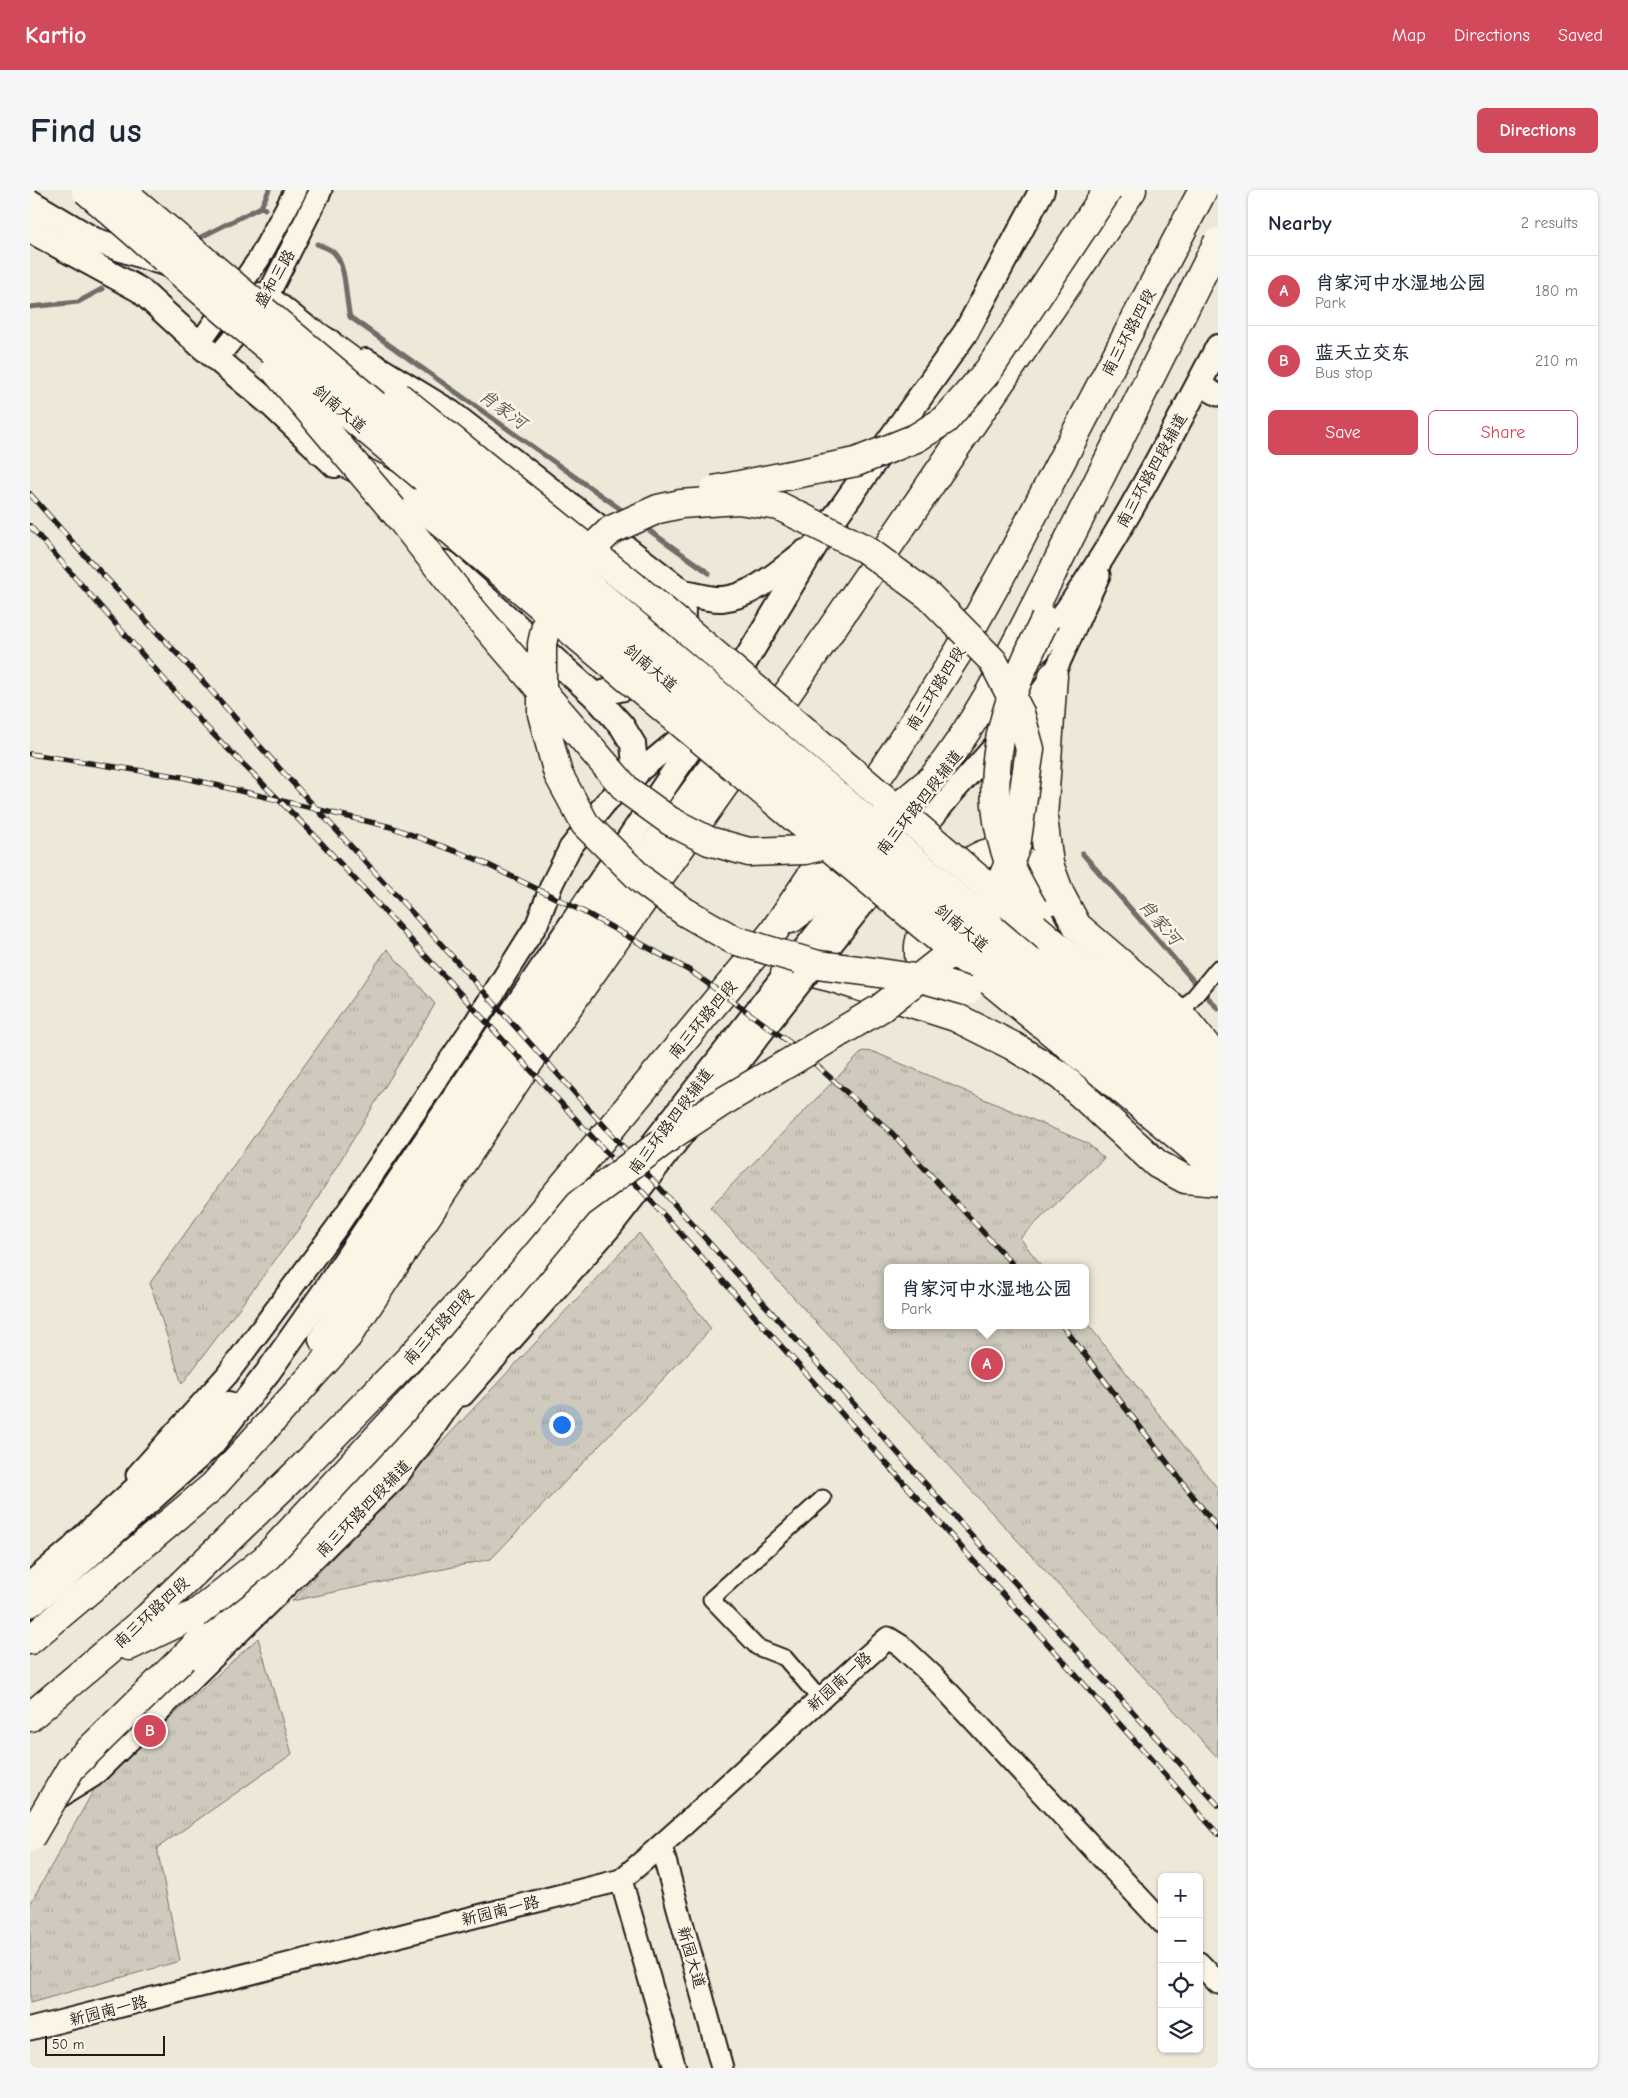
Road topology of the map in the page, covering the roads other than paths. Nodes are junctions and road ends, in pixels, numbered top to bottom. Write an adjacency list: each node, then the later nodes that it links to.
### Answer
1 (86, 190): 17 (highway, 剑南大道, bridge)
2 (121, 190): 35 (highway, 剑南大道, bridge)
3 (296, 190): 15 (main road)
4 (321, 190): 16 (main road, 盛和三路)
5 (1042, 190): 13 (main road)
6 (1059, 190): 13 (main road)
7 (1108, 190): 23 (highway, bridge)
8 (1132, 190): 55 (highway)
9 (1203, 190): 33 (highway, 南三环路四段)
10 (30, 202): 15 (main road)
11 (30, 228): 20 (main road)
12 (1218, 242): 17 (highway, bridge)
13 (1003, 265): 25 (main road)
14 (1218, 280): 34 (highway, bridge)
15 (241, 288): 16 (main road); 20 (main road)
16 (267, 297): 18 (main road); 20 (main road, 盛和三路)
17 (227, 314): 35 (highway, 剑南大道, bridge)
18 (313, 333): 26 (main road); 34 (highway, bridge)
19 (1216, 349): 21 (main road, 南三环路四段辅道)
20 (207, 352): 22 (main road)
21 (1208, 389): 24 (main road, 南三环路四段辅道)
22 (321, 450): 28 (main road); 35 (highway, bridge)
23 (658, 509): 40 (highway, bridge); 54 (highway, bridge)
24 (1114, 538): 27 (main road); 31 (main road, 南三环路四段辅道)
25 (816, 544): 26 (main road); 29 (main road)
26 (684, 593): 28 (main road)
27 (1053, 676): 32 (highway); 37 (main road)
28 (594, 695): 30 (main road)
29 (718, 707): 30 (main road); 47 (main road)
30 (636, 774): 51 (main road)
31 (884, 848): 33 (highway); 37 (main road, 南三环路四段辅道)
32 (1077, 926): 38 (highway); 39 (highway)
33 (772, 934): 54 (highway, 南三环路四段)
34 (1049, 939): 42 (highway)
35 (976, 941): 40 (highway); 43 (highway, 剑南大道); 44 (highway, 剑南大道)
36 (1218, 968): 38 (street)
37 (801, 972): 39 (highway); 48 (main road, 南三环路四段辅道); 49 (main road)
38 (1187, 1006): 41 (highway)
39 (977, 1028): 46 (highway)
40 (1062, 1042): 45 (highway)
41 (1218, 1060)
42 (1218, 1080)
43 (1218, 1112)
44 (1218, 1142)
45 (1218, 1169)
46 (1218, 1182)
47 (327, 1288): 51 (main road); 53 (main road)
48 (506, 1321): 49 (main road, 南三环路四段辅道); 59 (highway, bridge)
49 (433, 1429): 58 (main road, 南三环路四段辅道)
50 (823, 1498): 56 (street)
51 (77, 1544): 52 (main road)
52 (30, 1582)
53 (30, 1605)
54 (150, 1626): 57 (highway, 南三环路四段)
55 (30, 1640)
56 (819, 1698): 60 (main road, 新园南一路); 62 (main road, 新园南一路)
57 (30, 1717)
58 (30, 1815)
59 (30, 1838)
60 (661, 1846): 61 (main road, 新园南一路); 67 (main road, 新园大道)
61 (621, 1880): 65 (main road, 新园南一路); 66 (main road)
62 (1158, 1918)
63 (1200, 1963): 64 (main road)
64 (1218, 1983)
65 (30, 2029)
66 (675, 2068)
67 (722, 2068)

